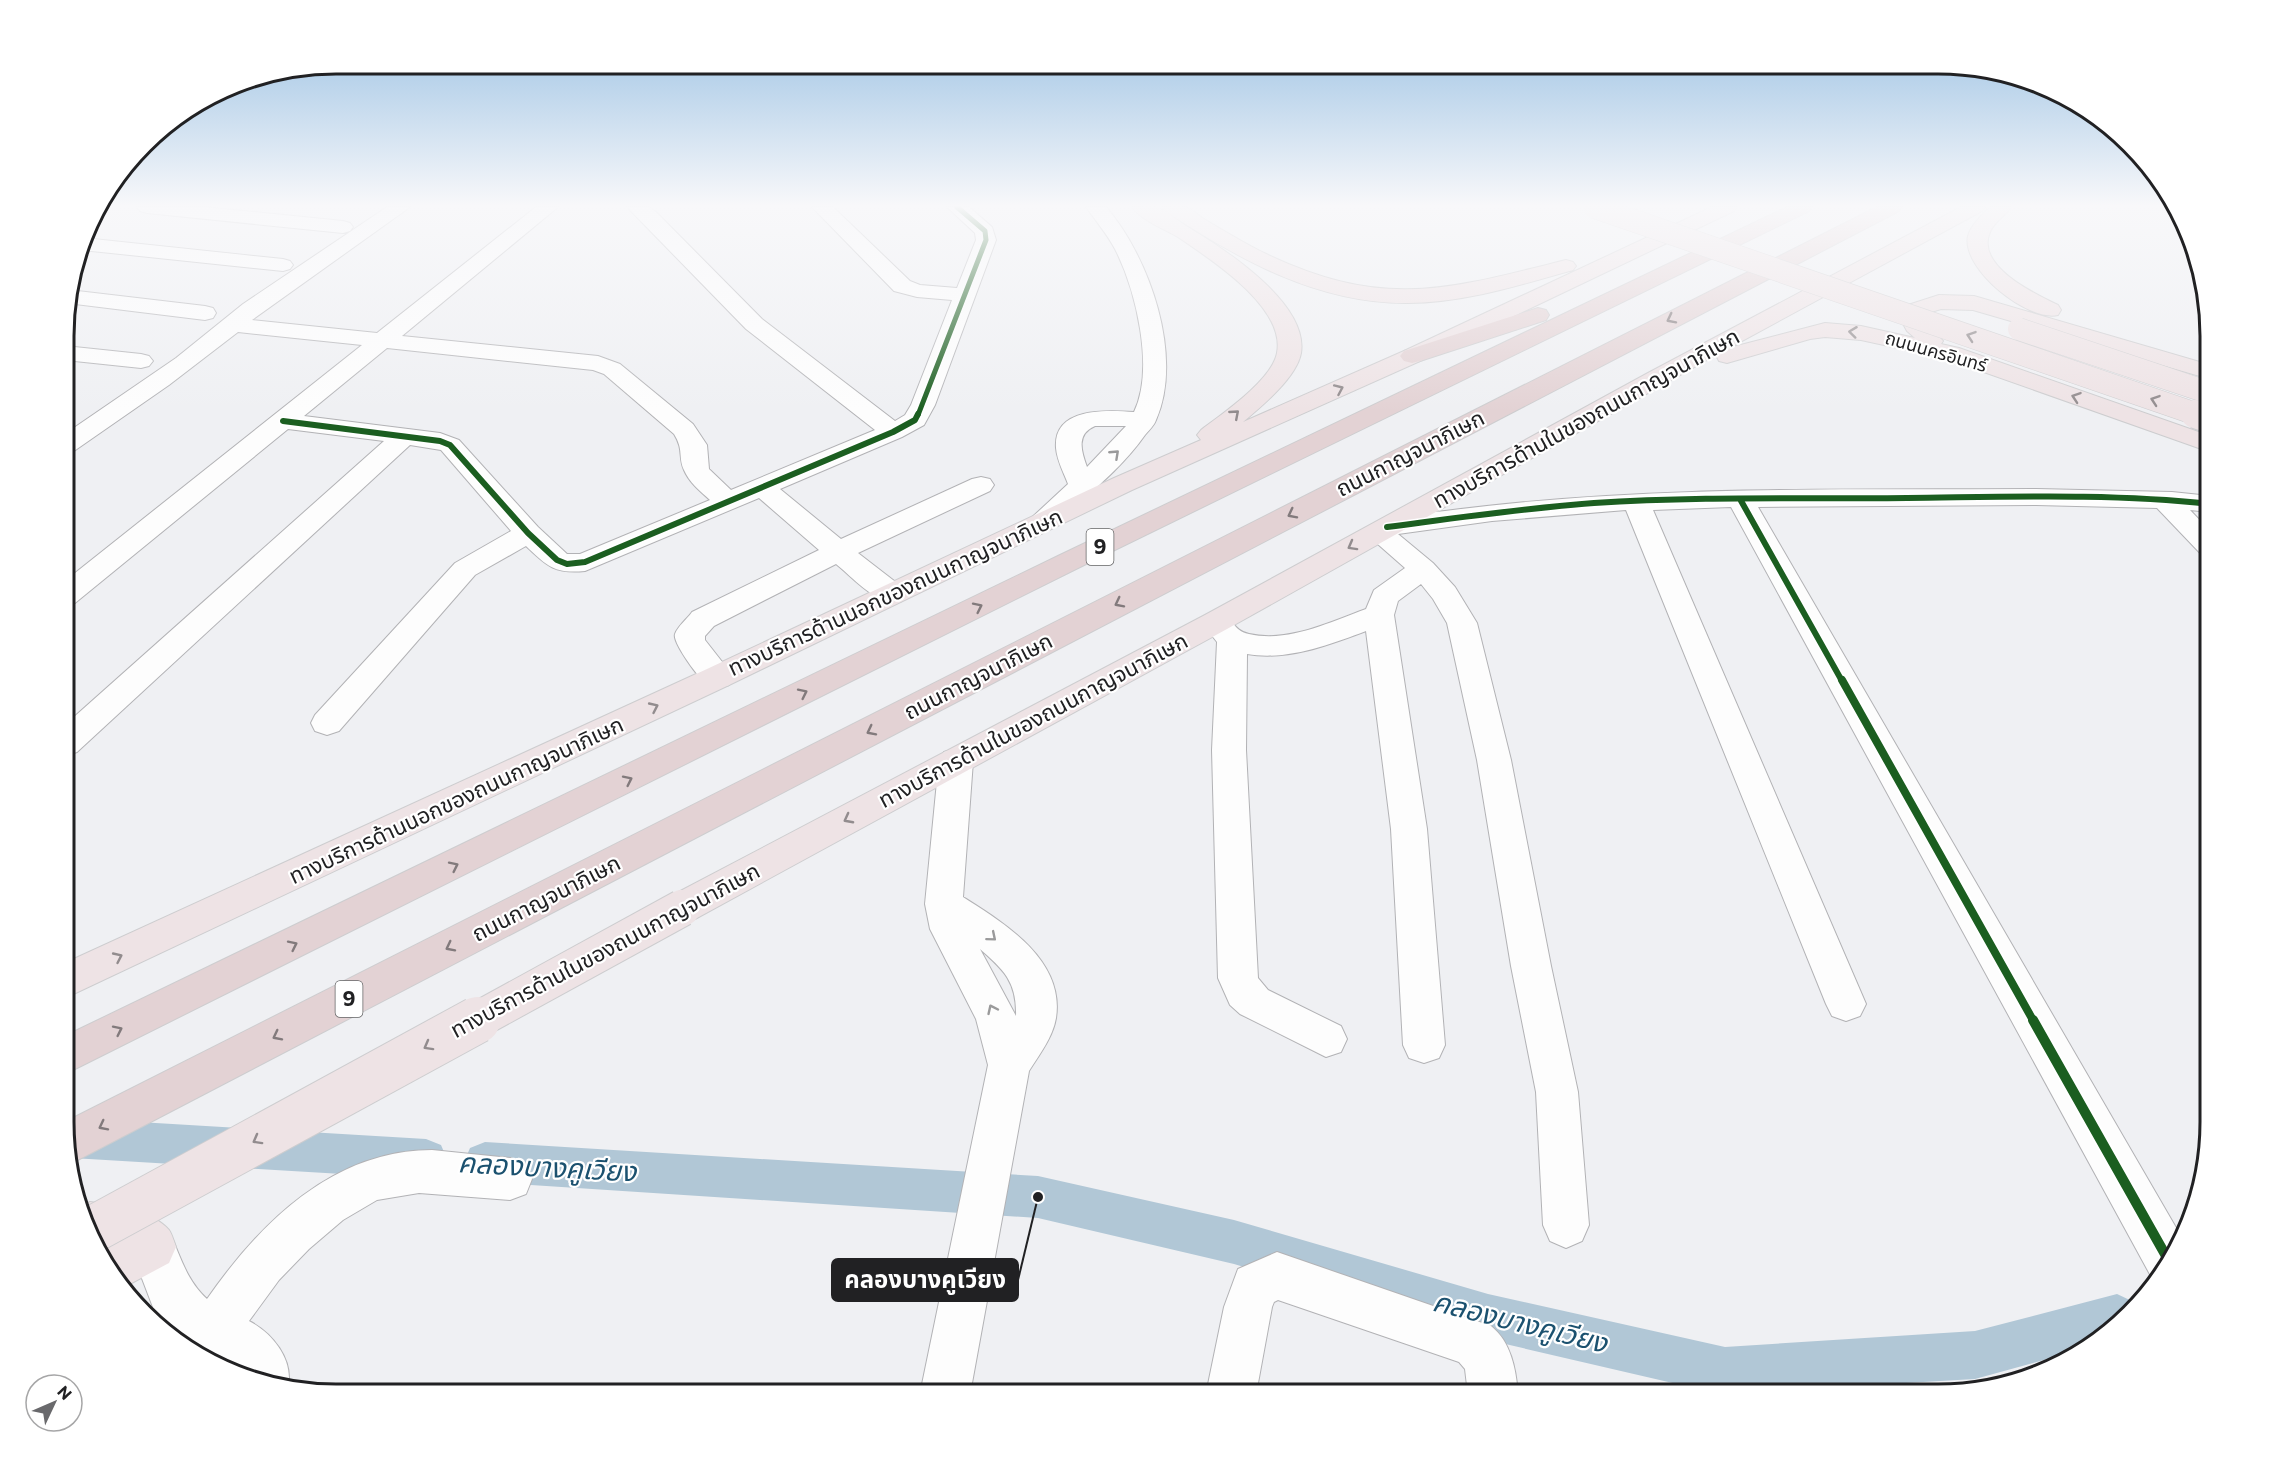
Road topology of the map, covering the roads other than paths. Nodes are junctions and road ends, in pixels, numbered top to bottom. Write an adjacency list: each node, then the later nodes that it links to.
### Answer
1 (301, 275): 23 (street)
2 (465, 275): 24 (street)
3 (706, 275): 36 (street)
4 (891, 275): 20 (street)
5 (972, 275): 20 (street)
6 (1137, 275): 34 (street)
7 (1243, 275): 40 (main road, one-way to 7)
8 (1302, 275): 9 (main road)
9 (1531, 275)
10 (1582, 275): 27 (main road, ทางบริการด้านนอกของถนนกาญจนาภิเษก)
11 (1661, 275): 18 (highway, 9)
12 (1760, 275): 69 (highway, ถนนกาญจนาภิเษก / 9, one-way to 69)
13 (1792, 275): 33 (main road, one-way to 13, bridge)
14 (1848, 275): 31 (main road, ทางบริการด้านในของถนนกาญจนาภิเษก)
15 (1856, 275): 17 (main road)
16 (1995, 275): 28 (main road)
17 (1880, 283)
18 (1632, 289): 27 (highway); 68 (highway, 9, one-way to 18)
19 (1903, 290): 32 (main road, bridge)
20 (964, 296): 36 (street)
21 (77, 297): 22 (street)
22 (205, 313)
23 (234, 325): 24 (street); 38 (street)
24 (385, 340): 35 (street); 46 (street)
25 (74, 353): 29 (street)
26 (1951, 353): 28 (main road); 31 (main road, ถนนนครอินทร์, one-way to 31); 39 (main road, ถนนนครอินทร์, one-way to 26)
27 (1412, 356): 40 (main road, ทางบริการด้านนอกของถนนกาญจนาภิเษก, one-way to 27)
28 (2170, 359): 30 (main road)
29 (141, 361)
30 (2200, 369)
31 (1656, 378): 51 (main road, ทางบริการด้านในของถนนกาญจนาภิเษก)
32 (2200, 390)
33 (2200, 416)
34 (1144, 420): 41 (street, one-way to 34); 41 (street)
35 (283, 421): 37 (street); 56 (street)
36 (893, 432): 43 (street)
37 (404, 437): 52 (street); 62 (street)
38 (74, 440)
39 (2200, 440)
40 (1172, 462): 50 (main road, ทางบริการด้านนอกของถนนกาญจนาภิเษก)
41 (1081, 484): 50 (street)
42 (981, 485): 54 (street)
43 (763, 488): 46 (street); 54 (street)
44 (1740, 499): 45 (street); 47 (street); 75 (street)
45 (2169, 500): 48 (street); 49 (street); 53 (street)
46 (728, 502): 52 (street)
47 (1637, 503): 51 (street); 65 (street)
48 (2200, 503)
49 (2200, 521)
50 (1041, 522): 57 (main road, ทางบริการด้านนอกของถนนกาญจนาภิเษก)
51 (1382, 529): 55 (street); 59 (main road, ทางบริการด้านในของถนนกาญจนาภิเษก, one-way to 59)
52 (528, 533): 61 (street)
53 (2200, 536)
54 (839, 551): 57 (street); 60 (street)
55 (1423, 569): 58 (street); 71 (street)
56 (74, 589)
57 (892, 594): 60 (main road, ทางบริการด้านนอกของถนนกาญจนาภิเษก)
58 (1379, 615): 59 (street); 67 (street)
59 (1224, 631): 63 (main road, ทางบริการด้านในของถนนกาญจนาภิเษก); 66 (street)
60 (718, 677): 64 (main road, ทางบริการด้านนอกของถนนกาญจนาภิเษก, one-way to 60)
61 (327, 723)
62 (74, 736)
63 (956, 761): 73 (main road, ทางบริการด้านในของถนนกาญจนาภิเษก, one-way to 73, bridge); 79 (street)
64 (74, 977)
65 (1846, 1004)
66 (1326, 1039)
67 (1424, 1045)
68 (74, 1052)
69 (74, 1140)
70 (510, 1179): 77 (street)
71 (1566, 1225)
72 (95, 1226): 74 (main road)
73 (96, 1228)
74 (153, 1247): 76 (main road); 77 (street)
75 (2165, 1254)
76 (117, 1265)
77 (185, 1320): 78 (street)
78 (264, 1374)
79 (947, 1384)
80 (1233, 1384): 81 (street)
81 (1492, 1384)

